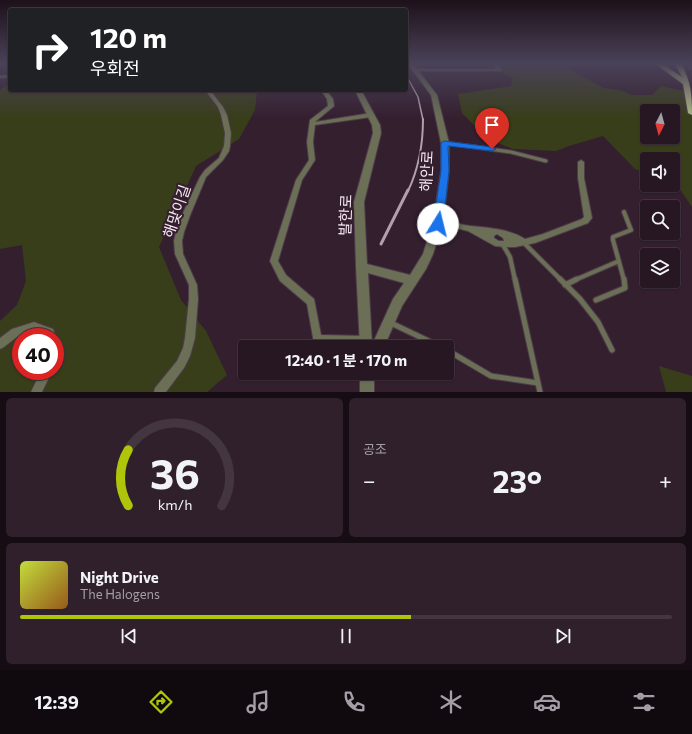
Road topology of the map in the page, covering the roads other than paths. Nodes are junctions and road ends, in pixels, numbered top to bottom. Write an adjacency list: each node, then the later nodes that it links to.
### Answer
1 (424, 82): 9 (street, 해안로)
2 (687, 84): 6 (main road)
3 (208, 92): 39 (street, 해맞이길)
4 (325, 92): 8 (street)
5 (359, 92): 7 (street, 발한로)
6 (692, 113)
7 (371, 115): 8 (street); 21 (street, 발한로)
8 (313, 124): 29 (street)
9 (444, 143): 10 (lane); 13 (street, 해안로)
10 (546, 161)
11 (581, 162): 18 (street)
12 (624, 212): 20 (lane)
13 (438, 221): 14 (street); 22 (street, 해안로)
14 (470, 229): 15 (street); 17 (street)
15 (494, 231): 16 (street); 17 (street)
16 (504, 234): 18 (street); 19 (street)
17 (492, 241): 19 (street)
18 (523, 242): 19 (street); 23 (lane)
19 (504, 244): 37 (lane)
20 (619, 261): 23 (lane); 24 (lane)
21 (361, 267): 22 (street); 30 (street, 발한로)
22 (412, 280): 25 (street, 해안로)
23 (565, 284): 34 (lane)
24 (596, 300)
25 (388, 322): 31 (street, 해안로); 32 (lane)
26 (28, 328): 27 (street)
27 (39, 328)
28 (12, 334): 33 (street)
29 (317, 340)
30 (366, 340)
31 (381, 340)
32 (426, 340)
33 (0, 344)
34 (612, 350)
35 (454, 354): 37 (lane)
36 (42, 380): 38 (street)
37 (538, 383): 40 (lane)
38 (36, 392)
39 (159, 392)
40 (540, 392)

